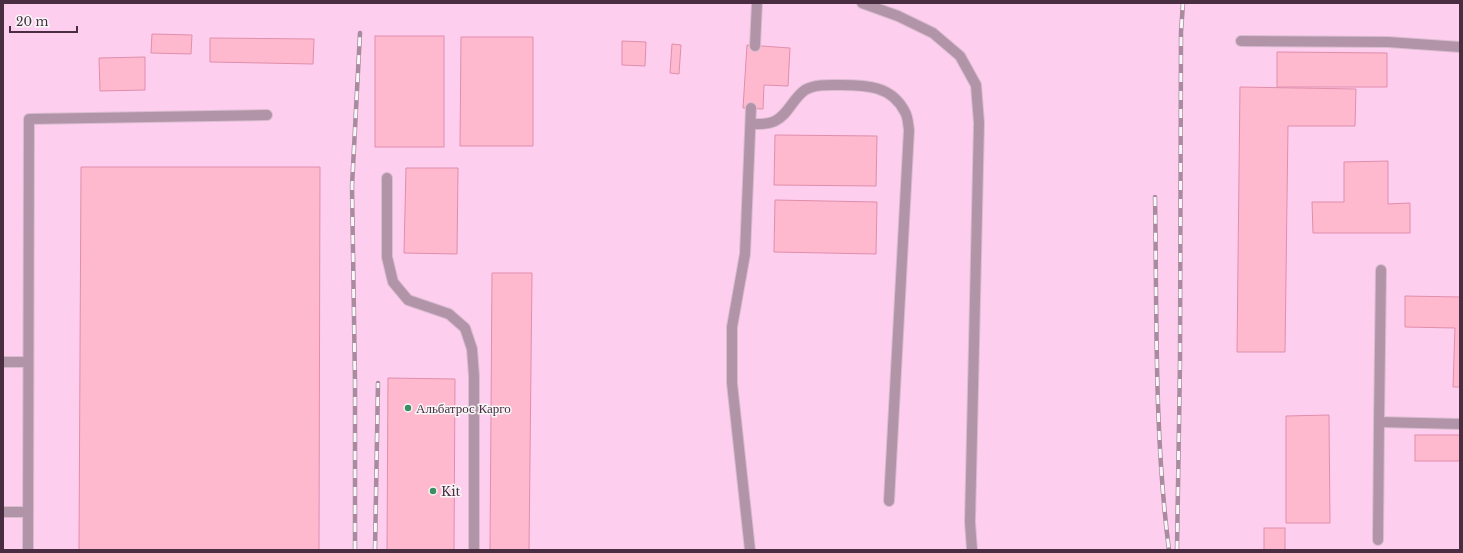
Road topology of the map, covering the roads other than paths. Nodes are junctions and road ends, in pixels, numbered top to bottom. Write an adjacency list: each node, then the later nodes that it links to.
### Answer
1 (757, 3): 4 (lane)
2 (862, 3): 22 (lane)
3 (1241, 41): 5 (lane)
4 (755, 46)
5 (1460, 47)
6 (752, 108): 8 (lane)
7 (267, 115): 12 (lane)
8 (751, 124): 15 (lane); 21 (lane)
9 (387, 178): 20 (lane)
10 (1381, 270): 13 (lane)
11 (3, 362): 12 (lane)
12 (28, 362): 17 (lane)
13 (1379, 422): 14 (lane); 18 (lane)
14 (1460, 424)
15 (889, 501)
16 (3, 512): 17 (lane)
17 (28, 512): 19 (lane)
18 (1378, 540)
19 (28, 550)
20 (474, 550)
21 (750, 550)
22 (972, 550)

